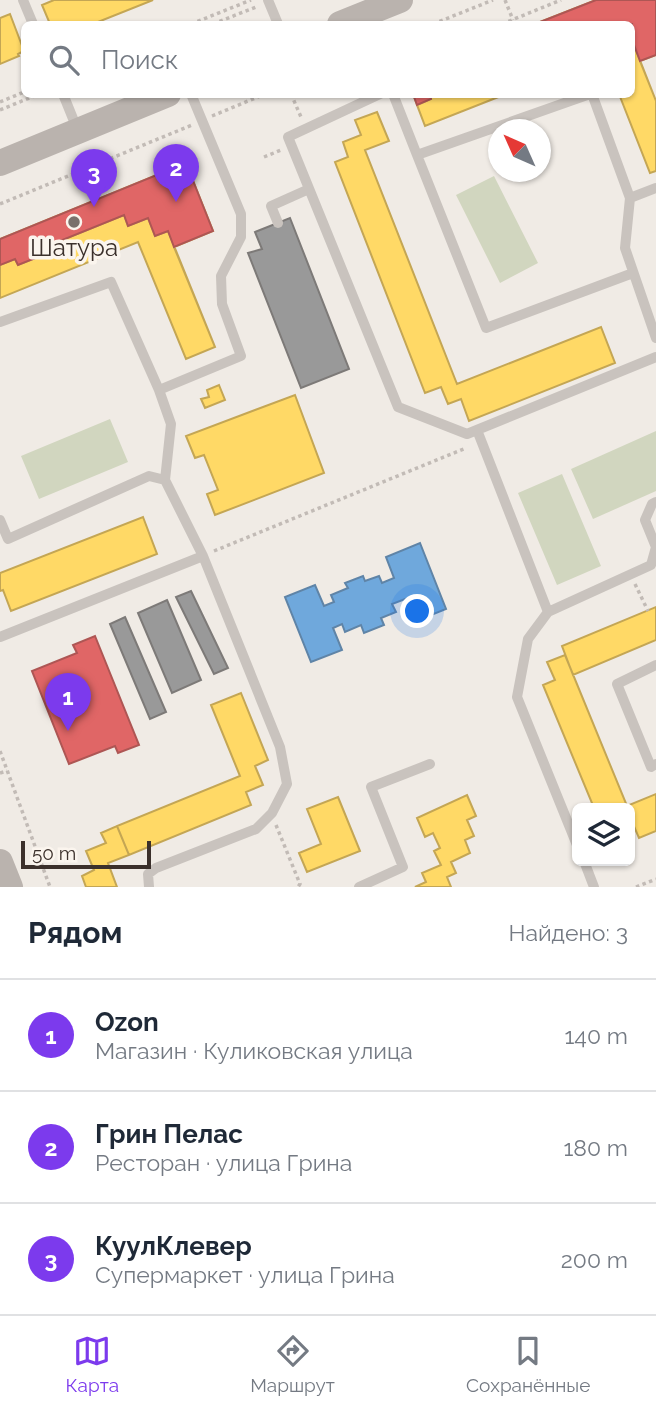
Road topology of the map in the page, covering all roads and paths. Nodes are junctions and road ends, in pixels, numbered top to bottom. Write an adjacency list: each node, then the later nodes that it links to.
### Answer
1 (23, 0): 9 (lane)
2 (251, 0): 10 (path)
3 (493, 0): 14 (path)
4 (505, 0): 8 (path)
5 (561, 0): 8 (path)
6 (269, 1): 11 (path); 12 (lane)
7 (391, 2): 13 (street)
8 (513, 20)
9 (32, 21)
10 (198, 21)
11 (220, 21)
12 (277, 21)
13 (356, 21)
14 (444, 21)
15 (21, 93): 26 (path)
16 (29, 98): 27 (path)
17 (65, 98): 30 (lane)
18 (159, 98): 30 (street)
19 (193, 98): 28 (lane)
20 (256, 98): 28 (path)
21 (293, 98): 29 (path)
22 (371, 98): 29 (lane)
23 (395, 98): 31 (lane)
24 (580, 98): 31 (lane)
25 (593, 98): 35 (lane)
26 (0, 102)
27 (0, 110)
28 (202, 121): 36 (path); 42 (lane)
29 (307, 128): 34 (lane)
30 (78, 131): 32 (street)
31 (417, 155): 38 (lane)
32 (0, 163)
33 (656, 188): 35 (lane)
34 (309, 189): 37 (lane); 43 (lane)
35 (631, 198): 38 (lane)
36 (0, 204)
37 (278, 223)
38 (633, 273): 40 (lane)
39 (0, 322): 42 (lane)
40 (656, 338)
41 (656, 357): 43 (lane)
42 (159, 390): 45 (lane)
43 (477, 430): 44 (lane)
44 (482, 442): 48 (path); 51 (lane)
45 (165, 480): 47 (lane); 48 (lane)
46 (656, 502): 49 (lane)
47 (0, 520)
48 (203, 556): 52 (lane); 59 (lane)
49 (630, 575): 50 (path); 51 (lane)
50 (648, 611)
51 (548, 612): 60 (lane)
52 (0, 637)
53 (656, 666): 56 (lane)
54 (0, 751): 57 (path)
55 (430, 764): 66 (lane)
56 (656, 765)
57 (7, 771): 58 (path); 63 (path)
58 (0, 773)
59 (272, 813): 64 (lane); 65 (path)
60 (572, 833)
61 (585, 866): 67 (lane)
62 (656, 879): 68 (path)
63 (50, 887)
64 (149, 887)
65 (298, 887)
66 (359, 887)
67 (594, 887)
68 (636, 887)

